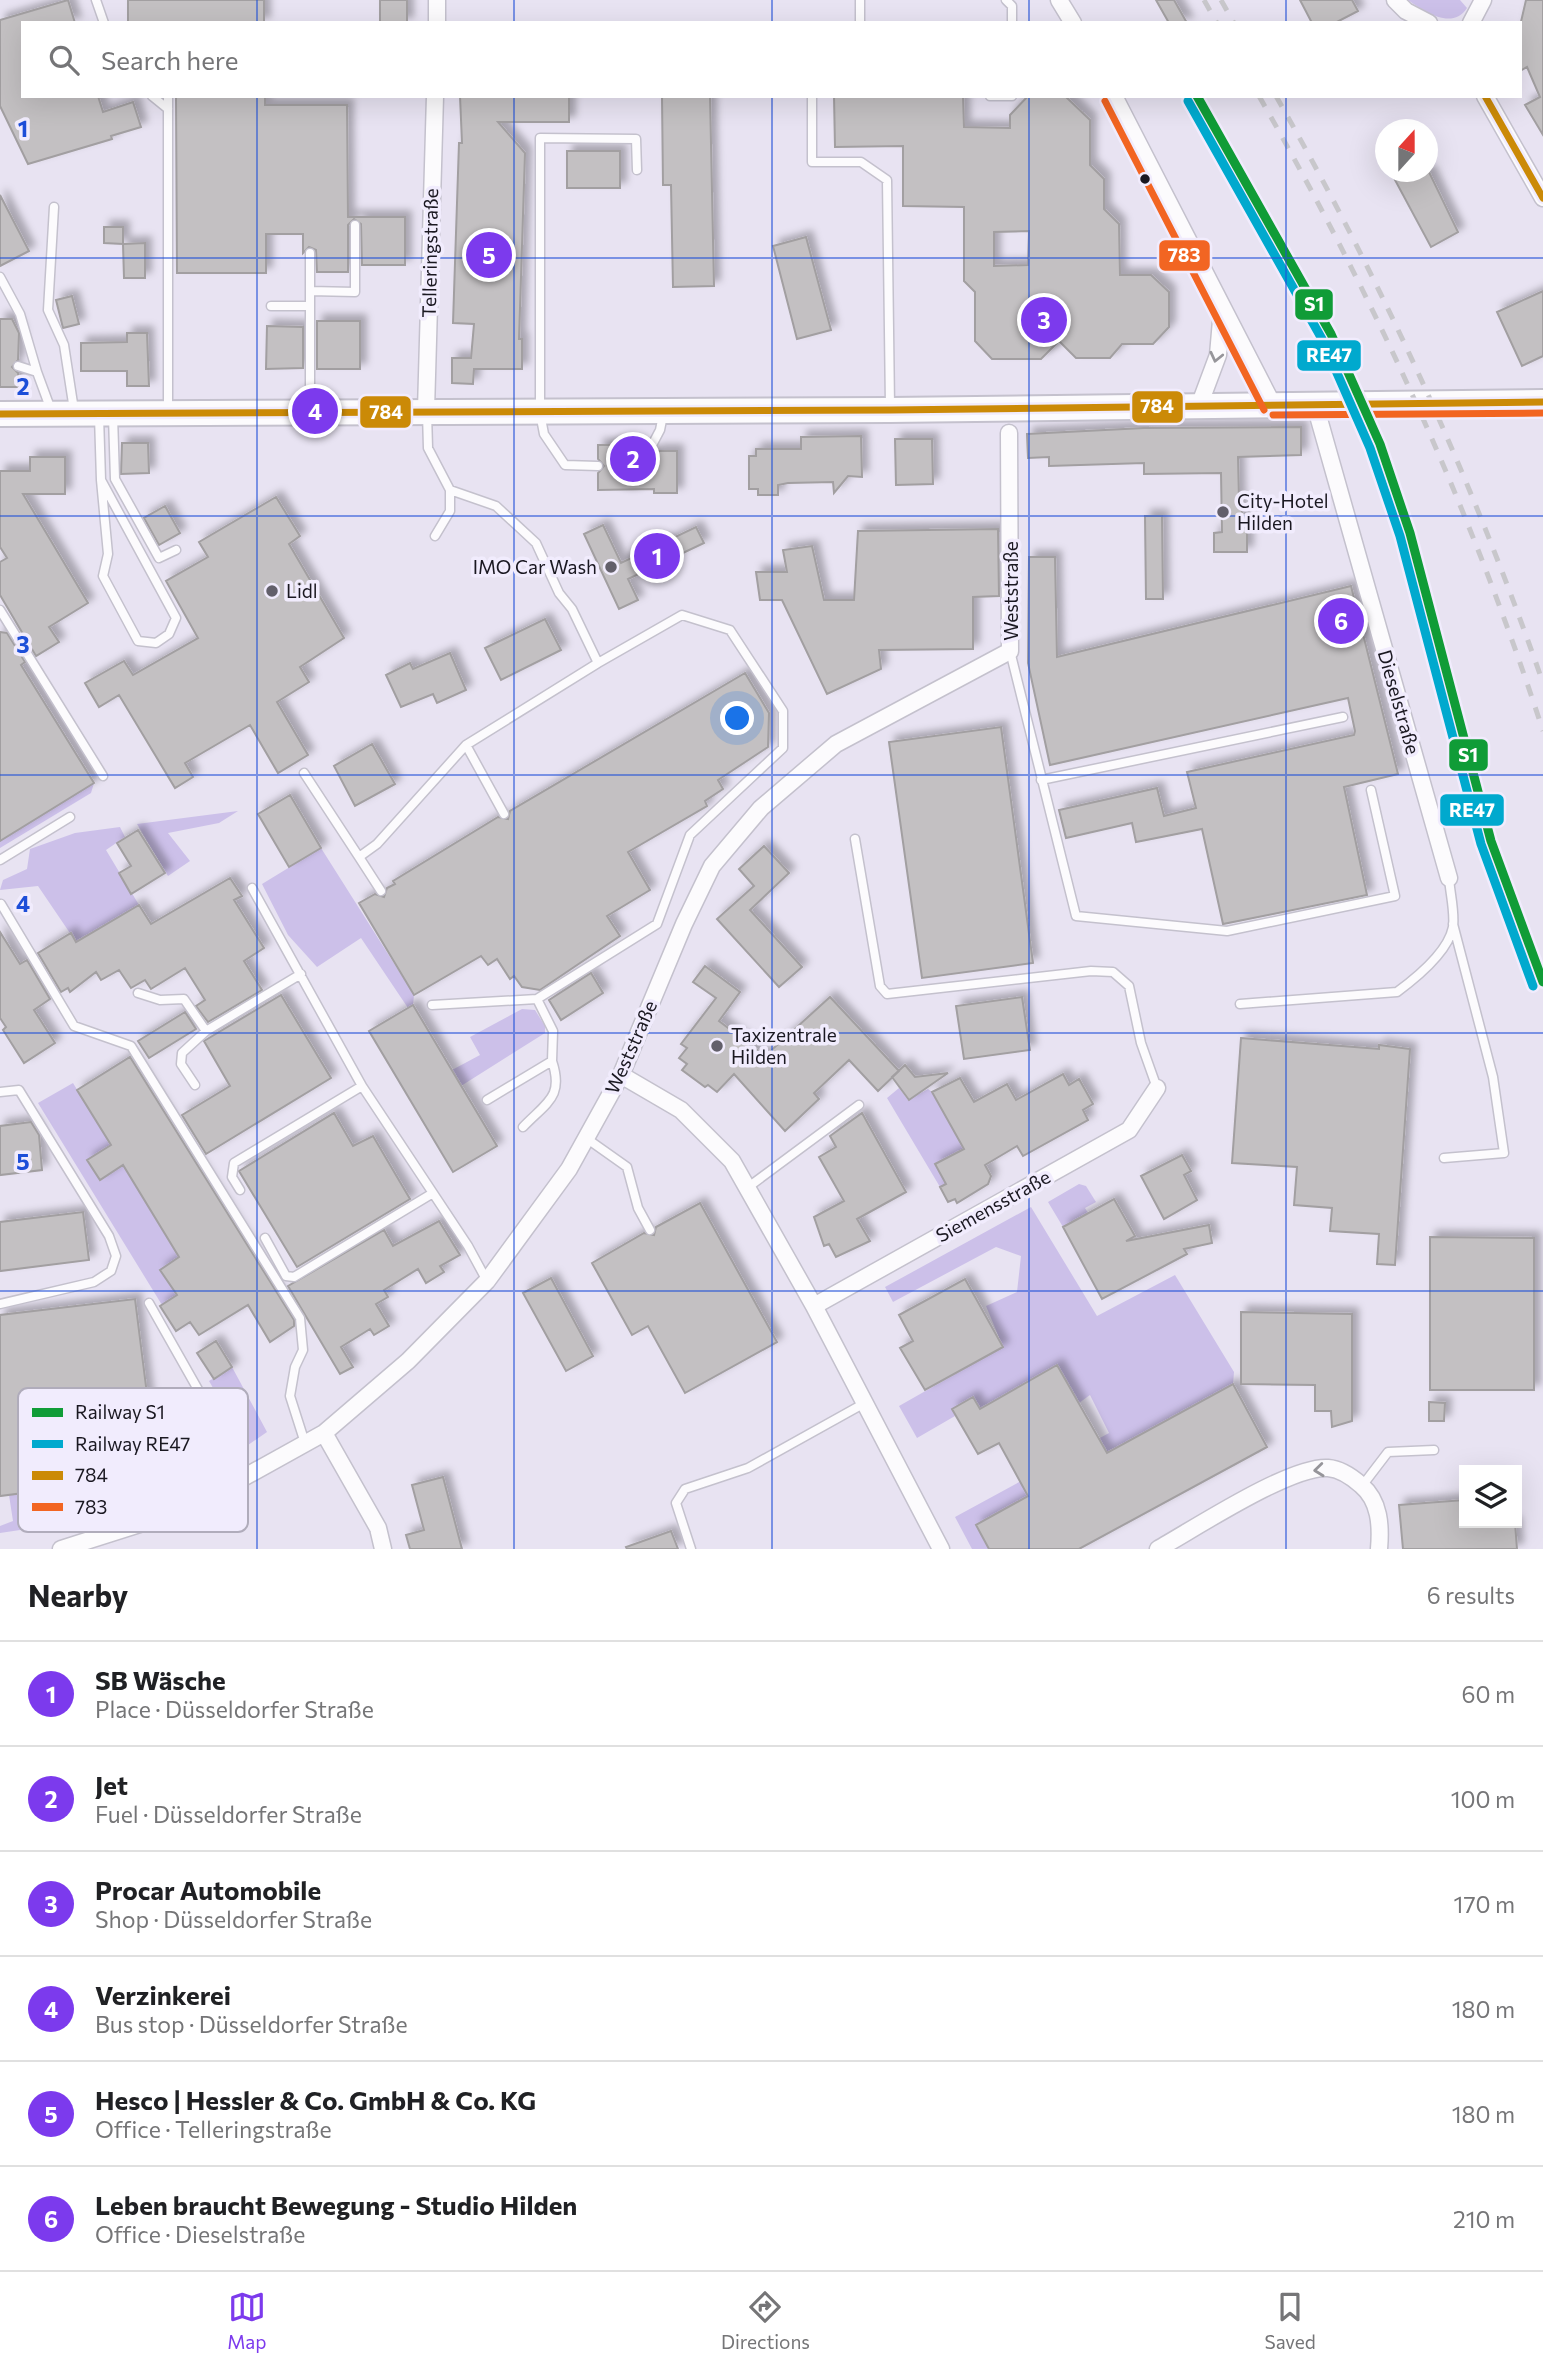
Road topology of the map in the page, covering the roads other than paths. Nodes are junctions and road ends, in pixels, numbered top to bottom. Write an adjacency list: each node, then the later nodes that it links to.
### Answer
1 (96, 0): 8 (lane)
2 (437, 0): 9 (street)
3 (860, 0): 10 (lane)
4 (1006, 0): 11 (lane)
5 (1059, 0): 12 (street)
6 (1395, 0): 13 (street)
7 (1486, 0): 14 (street)
8 (103, 21)
9 (437, 21)
10 (860, 21)
11 (1012, 21)
12 (1072, 21)
13 (1425, 21)
14 (1472, 21)
15 (154, 98): 21 (lane)
16 (168, 98): 21 (lane)
17 (435, 98): 38 (street, Telleringstraße)
18 (812, 98): 39 (lane)
19 (1115, 98): 31 (street)
20 (1486, 98): 23 (street)
21 (168, 109): 41 (lane)
22 (637, 170): 42 (lane)
23 (1543, 198)
24 (54, 206): 44 (lane)
25 (355, 225): 28 (lane)
26 (310, 253): 28 (lane)
27 (2, 283): 33 (lane)
28 (310, 291): 30 (lane)
29 (271, 306): 30 (lane)
30 (310, 306): 40 (lane)
31 (1222, 306): 35 (street); 37 (street, one-way to 37)
32 (18, 366): 33 (lane)
33 (37, 372): 44 (lane)
34 (1543, 402): 36 (main road)
35 (1273, 405): 36 (main road); 37 (main road)
36 (1315, 405): 68 (street, Dieselstraße)
37 (1199, 406): 39 (main road)
38 (426, 410): 40 (main road); 42 (main road); 51 (lane)
39 (890, 410): 43 (main road)
40 (310, 411): 41 (main road)
41 (168, 412): 45 (main road)
42 (540, 412): 43 (main road); 49 (lane)
43 (664, 412): 48 (lane)
44 (63, 413): 45 (main road); 46 (main road)
45 (106, 413): 50 (lane); 53 (lane)
46 (0, 414)
47 (1009, 433): 55 (street, Weststraße)
48 (649, 451)
49 (598, 466)
50 (101, 480): 50 (lane)
51 (450, 490): 52 (lane); 56 (lane)
52 (435, 536)
53 (176, 550)
54 (0, 610): 60 (lane)
55 (1010, 651): 61 (lane); 80 (street, Weststraße)
56 (598, 663): 58 (lane); 75 (lane)
57 (1343, 717): 61 (lane)
58 (466, 745): 63 (lane); 66 (lane)
59 (304, 773): 66 (lane)
60 (103, 776)
61 (1041, 780): 62 (lane)
62 (1371, 790)
63 (504, 814)
64 (70, 817): 67 (lane)
65 (855, 839): 83 (lane)
66 (359, 858): 70 (lane)
67 (0, 860)
68 (1449, 878): 72 (lane)
69 (252, 888): 73 (lane)
70 (380, 891)
71 (1, 904): 102 (lane)
72 (1453, 924): 76 (lane); 89 (lane)
73 (302, 974): 78 (lane); 82 (lane)
74 (138, 993): 78 (lane)
75 (537, 999): 77 (lane); 79 (lane)
76 (1240, 1004)
77 (432, 1005)
78 (206, 1031): 81 (lane)
79 (552, 1061): 85 (lane); 87 (lane)
80 (621, 1075): 88 (street, Weststraße); 90 (street)
81 (194, 1085)
82 (362, 1086): 91 (lane); 92 (lane)
83 (1157, 1088): 98 (street, Siemensstraße)
84 (0, 1092): 97 (lane)
85 (487, 1100)
86 (859, 1105): 90 (lane)
87 (523, 1127)
88 (586, 1138): 93 (lane); 95 (street, Weststraße)
89 (1444, 1158)
90 (747, 1188): 98 (street)
91 (240, 1190)
92 (433, 1193): 94 (lane); 95 (lane)
93 (650, 1230)
94 (265, 1238)
95 (487, 1280): 101 (street, Weststraße)
96 (149, 1303): 99 (lane)
97 (0, 1304)
98 (814, 1306): 100 (street)
99 (197, 1388)
100 (863, 1404): 109 (lane); 110 (street)
101 (324, 1433): 102 (street, Weststraße); 108 (street)
102 (305, 1443): 104 (street, Weststraße)
103 (1434, 1450): 105 (lane)
104 (248, 1475)
105 (1362, 1486): 111 (street, one-way to 111); 112 (street)
106 (116, 1532): 107 (street, Weststraße)
107 (66, 1548)
108 (383, 1549)
109 (691, 1549)
110 (941, 1549)
111 (1158, 1549)
112 (1379, 1549)

